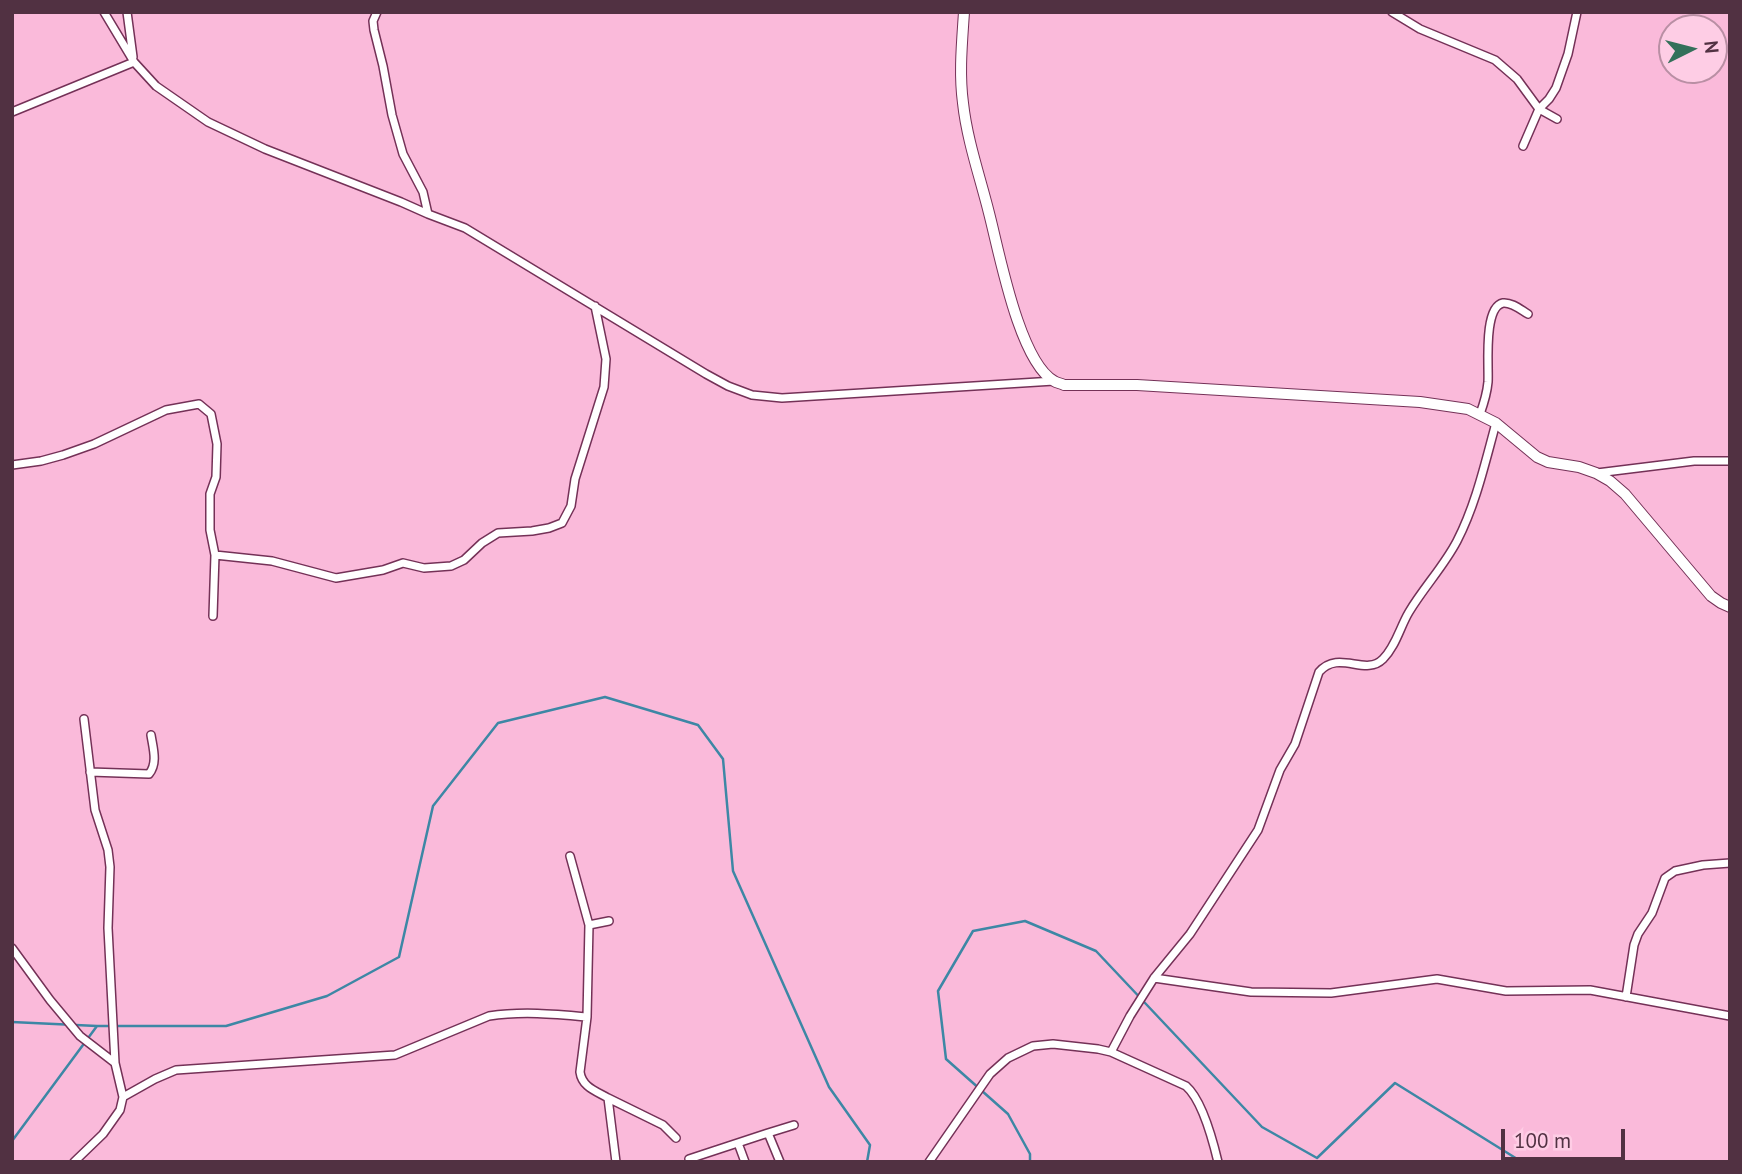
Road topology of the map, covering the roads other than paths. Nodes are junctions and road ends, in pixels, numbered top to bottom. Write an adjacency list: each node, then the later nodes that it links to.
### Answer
1 (104, 12): 7 (street)
2 (127, 12): 7 (street)
3 (377, 12): 12 (street)
4 (964, 12): 15 (street)
5 (1392, 12): 8 (street)
6 (1577, 12): 8 (street)
7 (134, 62): 9 (street); 12 (street)
8 (1539, 109): 10 (street); 11 (street)
9 (12, 112)
10 (1557, 120)
11 (1523, 146)
12 (428, 214): 13 (street)
13 (595, 306): 15 (street); 21 (street)
14 (1528, 314): 16 (street)
15 (1054, 381): 16 (street)
16 (1480, 414): 17 (street)
17 (1496, 423): 20 (street); 32 (street)
18 (1730, 461): 20 (street)
19 (12, 465): 21 (street)
20 (1596, 473): 22 (street)
21 (215, 555): 23 (street)
22 (1730, 607)
23 (213, 616)
24 (84, 719): 26 (street)
25 (151, 735): 26 (street)
26 (90, 772): 37 (street)
27 (569, 856): 30 (street)
28 (1730, 863): 33 (street)
29 (610, 921): 30 (street)
30 (589, 925): 35 (street)
31 (12, 948): 37 (street)
32 (1154, 978): 33 (street); 36 (street)
33 (1626, 997): 34 (street)
34 (1730, 1016)
35 (587, 1017): 38 (street); 39 (street)
36 (1111, 1052): 50 (street); 51 (street)
37 (115, 1063): 38 (street)
38 (123, 1097): 45 (street)
39 (608, 1098): 42 (street); 46 (street)
40 (794, 1125): 41 (street)
41 (768, 1133): 43 (street); 49 (street)
42 (676, 1138)
43 (738, 1143): 44 (street); 48 (street)
44 (707, 1158): 47 (street)
45 (74, 1162)
46 (616, 1162)
47 (690, 1162)
48 (745, 1162)
49 (780, 1162)
50 (929, 1162)
51 (1218, 1162)

